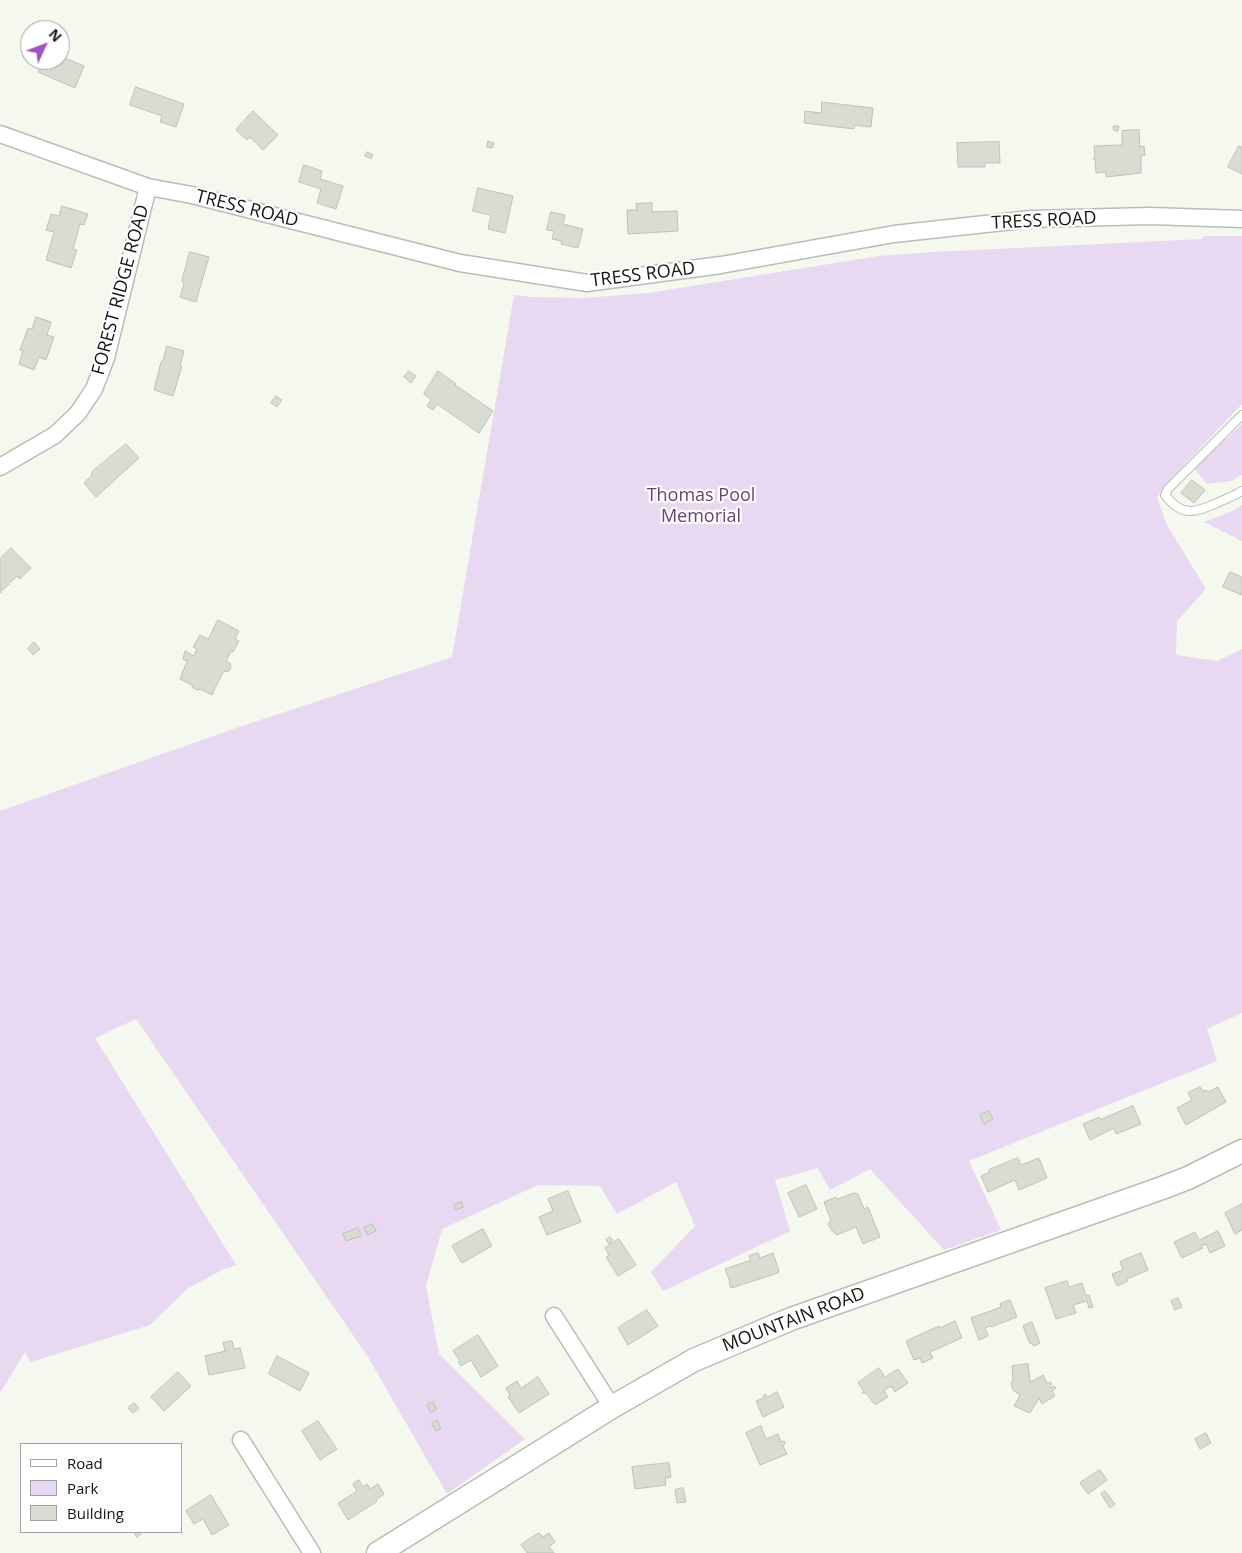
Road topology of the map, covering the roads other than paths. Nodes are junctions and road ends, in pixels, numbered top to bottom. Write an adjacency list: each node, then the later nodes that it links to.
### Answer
1 (0, 134): 2 (street, TRESS ROAD)
2 (148, 187): 3 (street, TRESS ROAD); 5 (street, FOREST RIDGE ROAD)
3 (1242, 219)
4 (1242, 415): 6 (lane)
5 (0, 467)
6 (1242, 491)
7 (1242, 1151): 9 (main road, MOUNTAIN ROAD)
8 (554, 1316): 9 (street)
9 (612, 1407): 12 (main road, MOUNTAIN ROAD)
10 (241, 1440): 11 (street)
11 (312, 1553)
12 (378, 1553)

